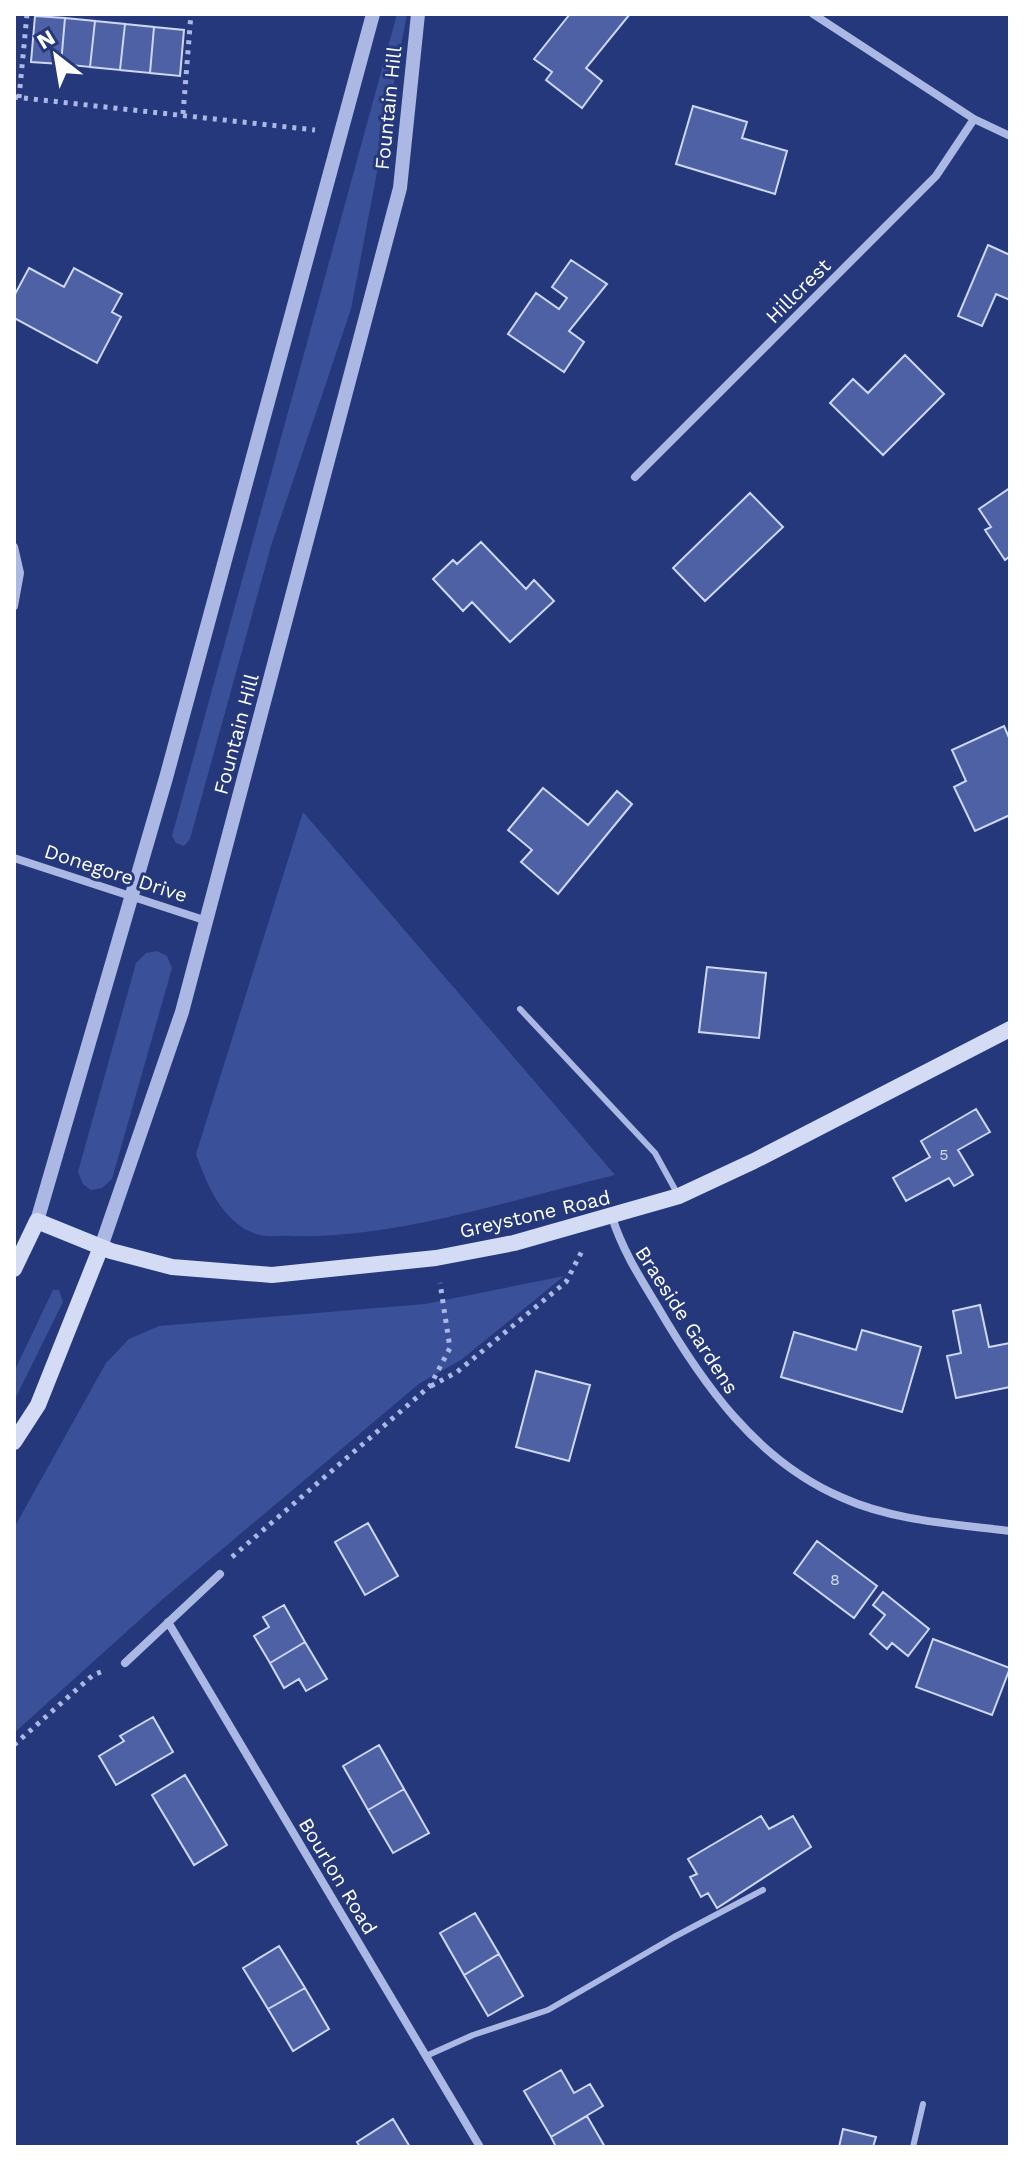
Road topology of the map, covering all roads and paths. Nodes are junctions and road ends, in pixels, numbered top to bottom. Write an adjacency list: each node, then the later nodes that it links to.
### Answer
1 (27, 14): 6 (path)
2 (191, 14): 7 (path)
3 (373, 14): 9 (street, Fountain Hill)
4 (418, 14): 16 (street, Fountain Hill)
5 (813, 14): 8 (street)
6 (16, 98): 7 (path)
7 (183, 114): 9 (path)
8 (974, 119): 10 (street); 11 (street, Hillcrest)
9 (340, 133): 15 (street, Fountain Hill)
10 (1010, 136)
11 (635, 477)
12 (14, 547): 13 (street)
13 (14, 606)
14 (14, 858): 15 (street, Donegore Drive)
15 (133, 895): 16 (street, Donegore Drive); 21 (street, Fountain Hill)
16 (207, 921): 22 (street, Fountain Hill)
17 (520, 1009): 19 (lane)
18 (1010, 1029): 19 (main road, Greystone Road)
19 (679, 1196): 20 (main road, Greystone Road)
20 (605, 1220): 23 (main road, Greystone Road); 25 (path); 27 (street, Braeside Gardens)
21 (37, 1221): 22 (main road, Greystone Road); 24 (main road, Fountain Hill)
22 (101, 1247): 23 (main road, Greystone Road); 26 (main road, Fountain Hill)
23 (436, 1258): 25 (path)
24 (14, 1269)
25 (430, 1386): 28 (path)
26 (14, 1442)
27 (1010, 1531)
28 (220, 1574): 29 (street)
29 (168, 1622): 30 (street); 33 (street, Bourlon Road)
30 (125, 1663): 31 (path)
31 (14, 1745)
32 (763, 1890): 33 (lane)
33 (426, 2056): 35 (street, Bourlon Road)
34 (923, 2104): 36 (lane)
35 (480, 2147)
36 (913, 2147)

